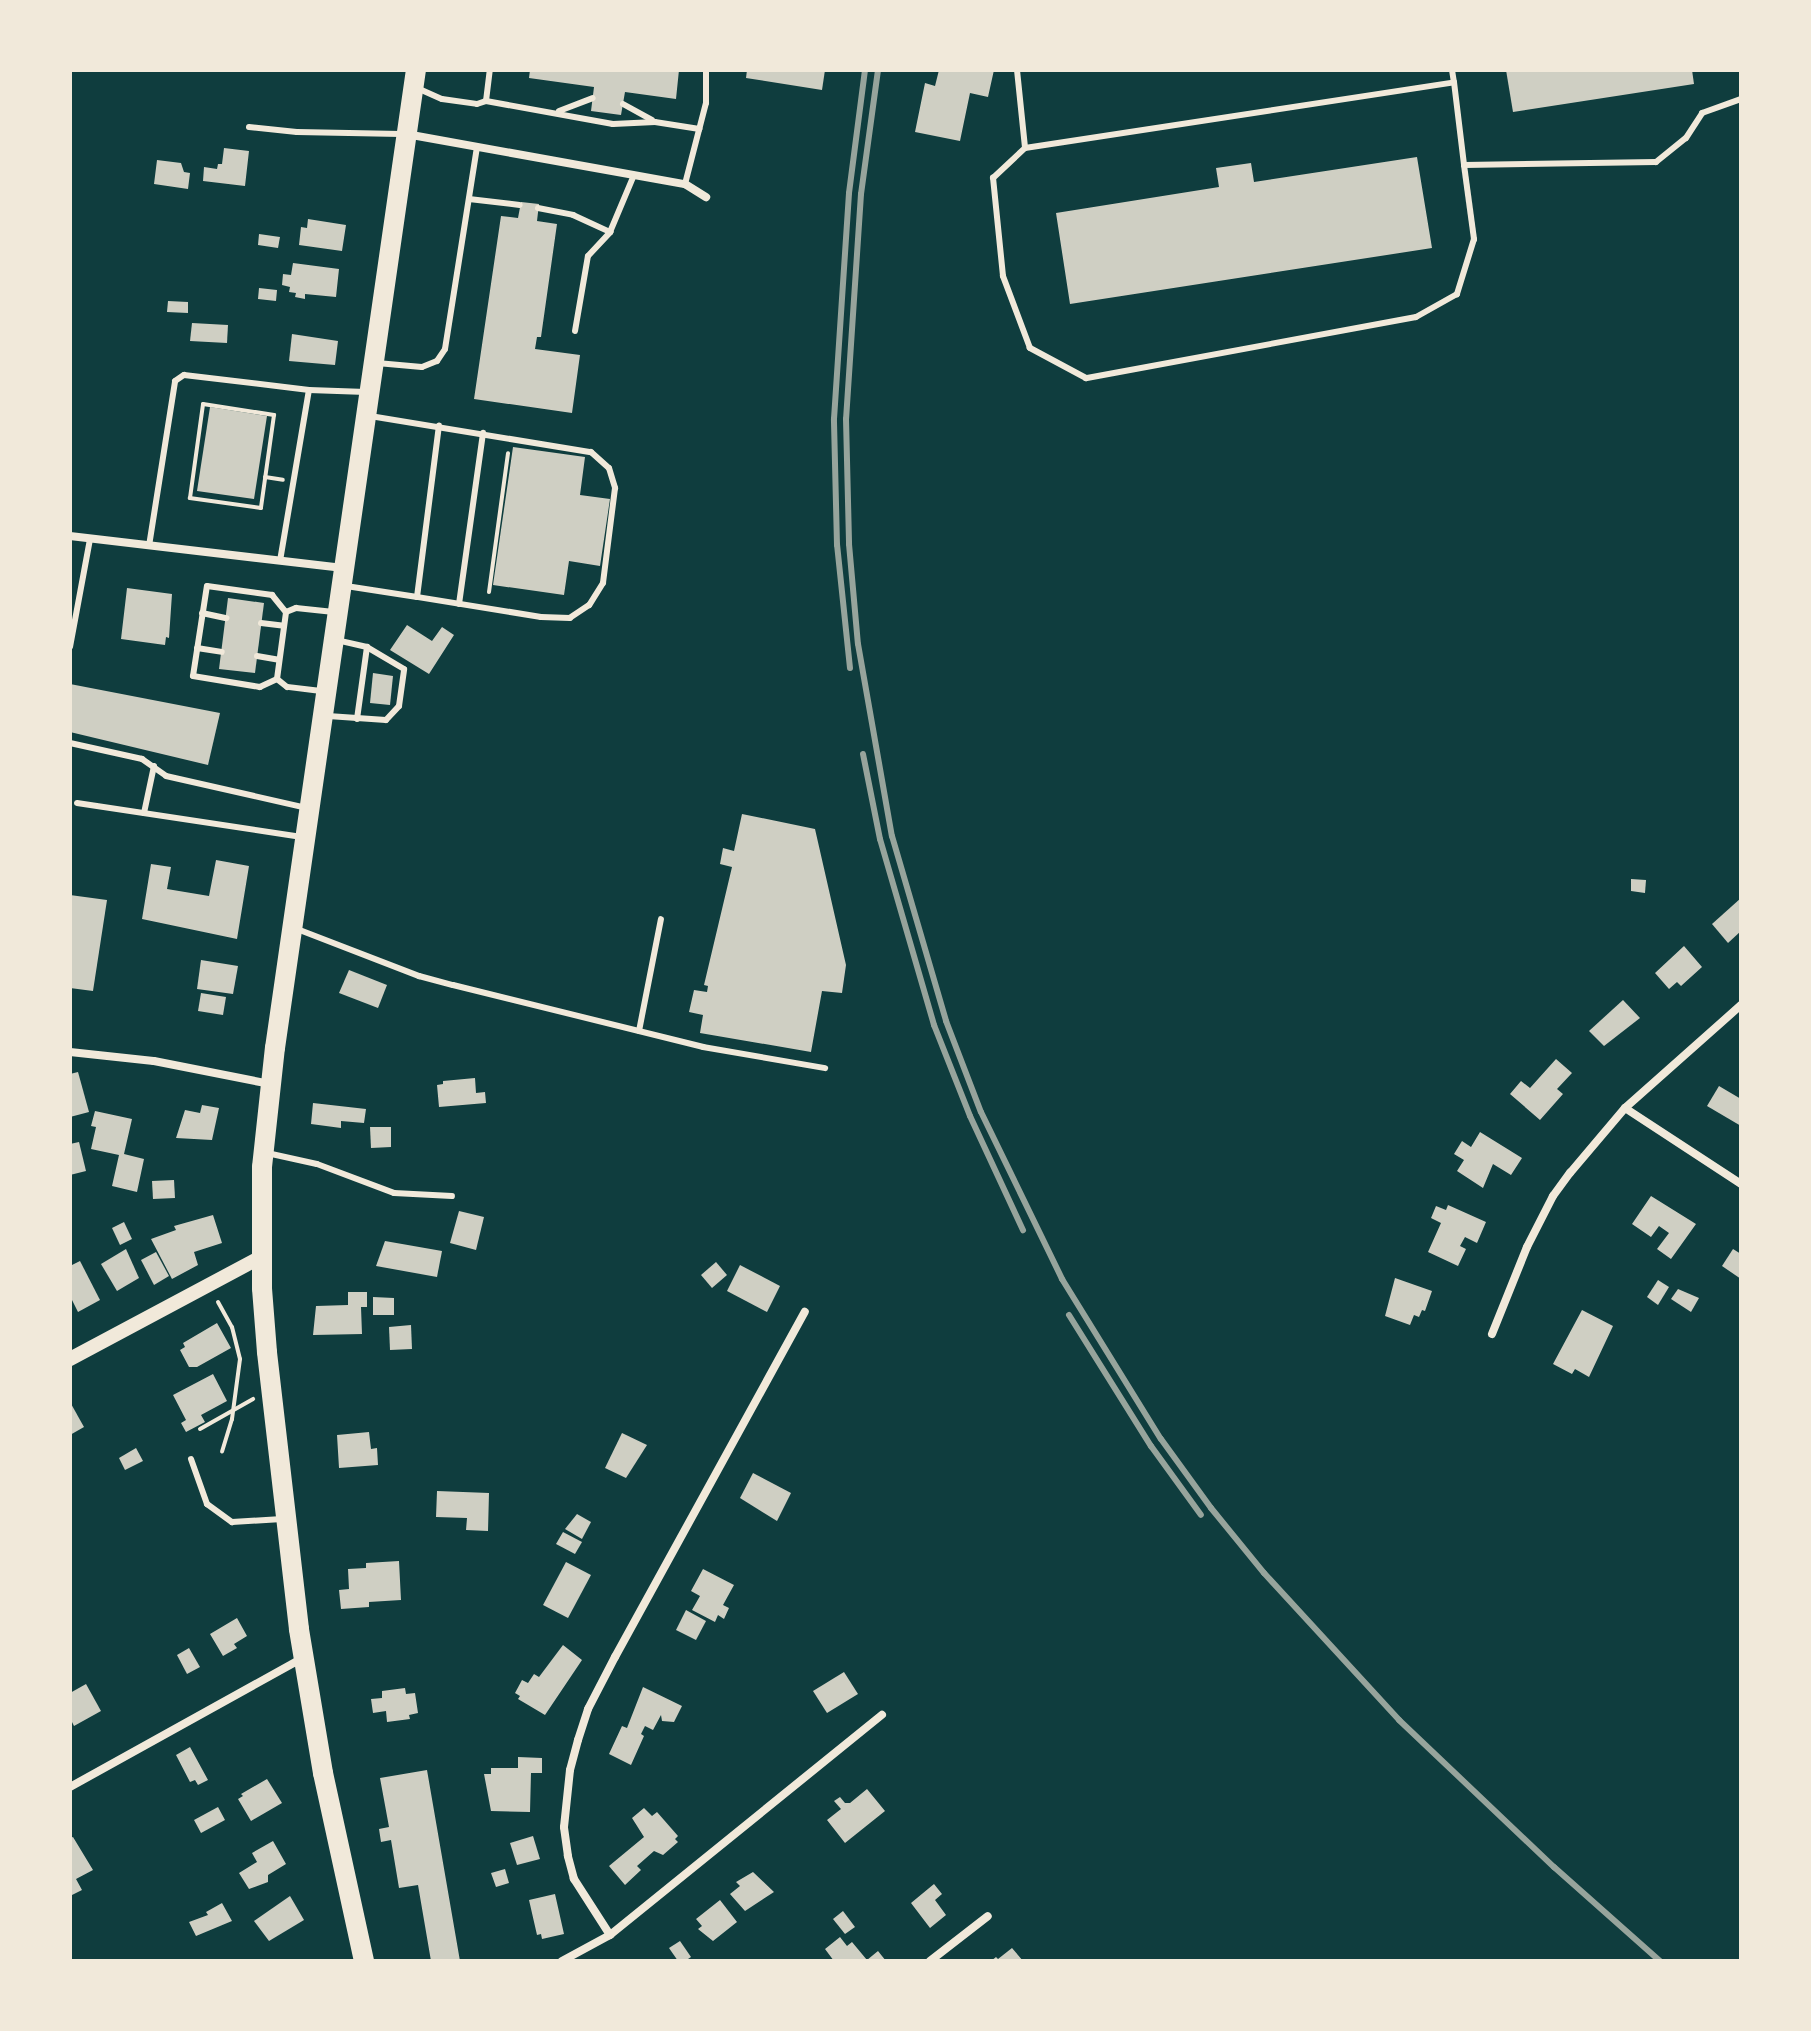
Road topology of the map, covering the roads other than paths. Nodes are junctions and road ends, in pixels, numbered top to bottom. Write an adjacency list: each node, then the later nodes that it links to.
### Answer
1 (490, 70): 9 (lane)
2 (706, 70): 14 (lane)
3 (1017, 70): 17 (lane)
4 (1452, 70): 6 (lane)
5 (415, 78): 9 (lane); 15 (highway)
6 (1454, 82): 17 (lane); 18 (lane)
7 (593, 98): 11 (lane)
8 (1741, 99): 18 (lane)
9 (486, 101): 11 (lane)
10 (623, 104): 12 (lane)
11 (557, 112): 12 (lane)
12 (655, 122): 14 (lane)
13 (249, 127): 15 (lane)
14 (699, 129): 20 (lane)
15 (405, 134): 16 (street); 27 (highway)
16 (477, 147): 19 (street); 22 (lane)
17 (1025, 148): 18 (lane)
18 (1464, 165)
19 (634, 175): 20 (street); 25 (lane)
20 (685, 184): 21 (street)
21 (706, 197)
22 (469, 199): 23 (lane); 27 (lane)
23 (520, 205)
24 (538, 208): 25 (lane)
25 (610, 232): 26 (lane)
26 (575, 331)
27 (374, 363): 29 (highway)
28 (309, 390): 29 (lane); 35 (lane); 36 (lane)
29 (370, 392): 30 (highway)
30 (367, 415): 31 (lane); 37 (highway)
31 (439, 425): 32 (lane); 38 (lane)
32 (483, 433): 39 (lane); 39 (lane)
33 (70, 536): 34 (street)
34 (90, 539): 35 (street); 47 (lane)
35 (149, 546): 36 (street)
36 (280, 561): 37 (street)
37 (343, 577): 38 (lane); 41 (highway)
38 (417, 597): 39 (lane)
39 (459, 604)
40 (286, 612): 41 (lane); 42 (lane); 45 (lane)
41 (338, 612): 46 (highway)
42 (202, 613): 43 (lane); 49 (lane)
43 (226, 618)
44 (261, 623): 45 (lane)
45 (284, 626): 52 (lane)
46 (335, 640): 48 (lane); 54 (highway)
47 (70, 647)
48 (367, 647): 56 (lane); 56 (lane)
49 (197, 648): 50 (lane); 53 (lane)
50 (222, 652)
51 (257, 656): 52 (lane)
52 (279, 660): 53 (lane)
53 (277, 679): 54 (lane)
54 (327, 693): 55 (highway)
55 (325, 716): 56 (lane); 60 (highway)
56 (357, 719)
57 (70, 743): 58 (lane)
58 (154, 765): 60 (lane); 61 (lane)
59 (77, 803): 61 (lane)
60 (311, 809): 62 (highway)
61 (144, 813): 62 (lane)
62 (307, 837): 64 (highway)
63 (661, 919): 66 (lane)
64 (294, 928): 66 (lane); 69 (highway)
65 (1741, 1005): 70 (street)
66 (639, 1031): 68 (lane)
67 (70, 1052): 69 (street)
68 (825, 1068)
69 (271, 1085): 71 (highway)
70 (1625, 1108): 72 (street); 76 (street)
71 (263, 1152): 73 (lane); 74 (highway)
72 (1741, 1184)
73 (452, 1196)
74 (261, 1257): 77 (street); 79 (highway)
75 (805, 1312): 84 (street)
76 (1492, 1334)
77 (70, 1359)
78 (191, 1459): 79 (lane)
79 (285, 1519): 80 (highway)
80 (303, 1658): 82 (street); 85 (highway)
81 (882, 1715): 84 (street)
82 (70, 1787)
83 (988, 1916): 87 (street)
84 (610, 1935): 86 (street)
85 (364, 1961)
86 (562, 1961)
87 (930, 1961)

